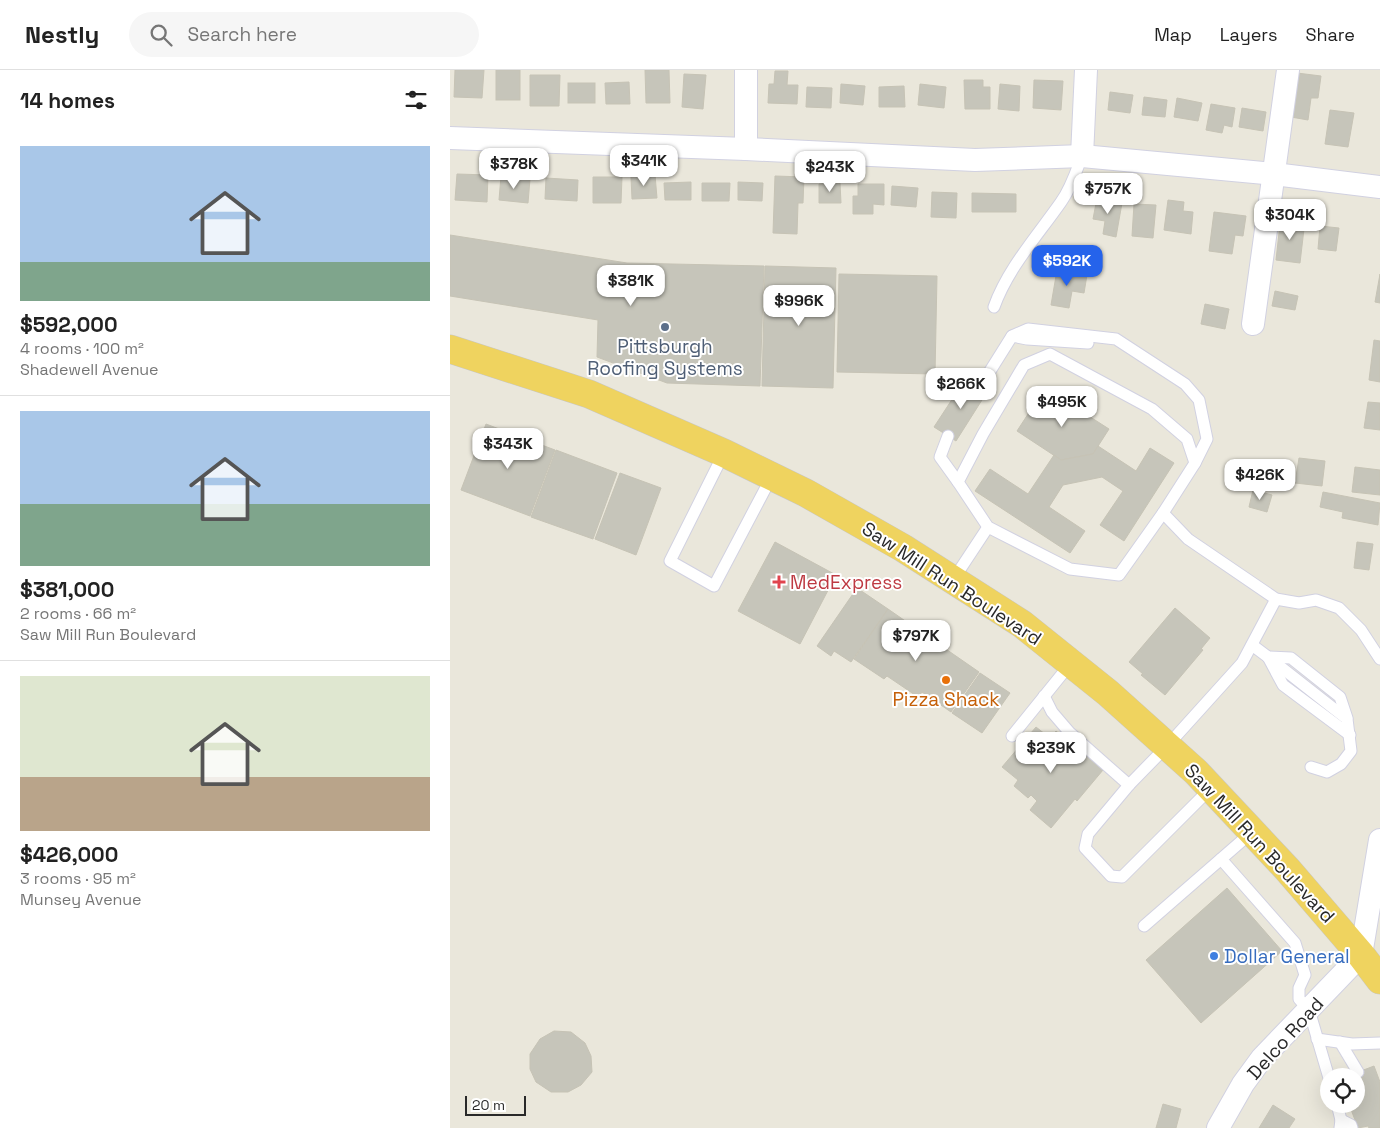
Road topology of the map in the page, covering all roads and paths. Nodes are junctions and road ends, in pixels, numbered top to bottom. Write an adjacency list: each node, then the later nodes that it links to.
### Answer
1 (746, 70): 5 (street)
2 (1086, 70): 6 (street)
3 (1288, 70): 7 (street)
4 (450, 138): 5 (street)
5 (746, 149): 6 (street)
6 (1082, 156): 7 (street); 9 (lane)
7 (1274, 174): 8 (street); 10 (street)
8 (1380, 187)
9 (994, 307)
10 (1253, 324)
11 (450, 350): 14 (highway, Saw Mill Run Boulevard)
12 (980, 387): 15 (lane)
13 (948, 436): 17 (lane)
14 (724, 453): 16 (highway, Saw Mill Run Boulevard); 16 (lane)
15 (1195, 463): 17 (lane); 18 (lane)
16 (772, 476): 20 (highway, Saw Mill Run Boulevard)
17 (958, 482): 19 (lane)
18 (1163, 513): 19 (lane); 21 (lane)
19 (988, 527): 20 (lane)
20 (953, 580): 25 (highway, Saw Mill Run Boulevard)
21 (1276, 599): 22 (lane); 24 (lane)
22 (1252, 645): 23 (lane); 29 (lane)
23 (1268, 657): 27 (lane); 27 (lane)
24 (1380, 659)
25 (1071, 663): 26 (lane); 29 (highway, Saw Mill Run Boulevard)
26 (1044, 696): 28 (lane); 31 (lane)
27 (1350, 735): 30 (lane)
28 (1012, 736)
29 (1168, 746): 31 (lane); 32 (highway, Saw Mill Run Boulevard)
30 (1311, 766)
31 (1129, 784): 32 (lane)
32 (1211, 788): 33 (highway, Saw Mill Run Boulevard)
33 (1252, 832): 35 (lane); 37 (highway, Saw Mill Run Boulevard)
34 (1379, 848): 37 (street)
35 (1221, 859): 36 (lane); 39 (lane)
36 (1144, 926)
37 (1361, 955): 38 (highway, Saw Mill Run Boulevard); 39 (street, Delco Road)
38 (1380, 980)
39 (1308, 1010): 40 (lane); 46 (street, Delco Road)
40 (1317, 1039): 41 (lane); 43 (lane)
41 (1340, 1042): 42 (lane); 44 (lane)
42 (1380, 1043)
43 (1326, 1068)
44 (1356, 1068)
45 (1341, 1124): 47 (lane)
46 (1218, 1128)
47 (1352, 1128)

